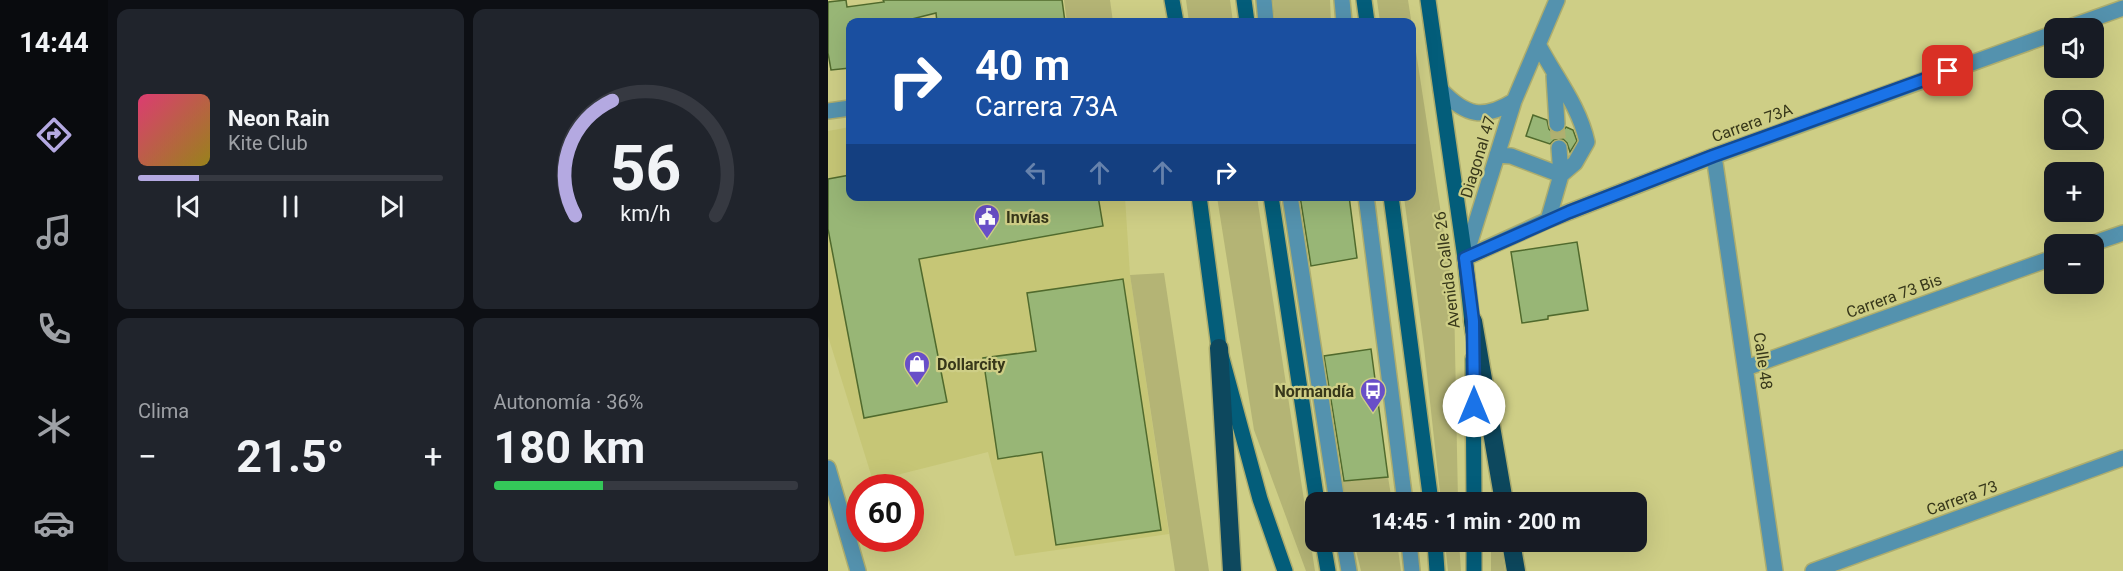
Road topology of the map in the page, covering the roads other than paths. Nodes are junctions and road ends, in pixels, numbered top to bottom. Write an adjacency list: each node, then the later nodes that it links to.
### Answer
1 (1172, 0): 9 (main road)
2 (1244, 0): 10 (main road)
3 (1264, 0): 11 (street)
4 (1342, 0): 12 (street)
5 (1364, 0): 13 (main road)
6 (1428, 0): 18 (main road, Avenida Calle 26)
7 (1557, 0): 16 (street, Diagonal 47)
8 (2123, 8): 14 (street)
9 (1175, 18)
10 (1246, 18)
11 (1266, 18)
12 (1344, 18)
13 (1366, 18)
14 (2095, 18)
15 (2044, 37): 25 (street, Carrera 73A)
16 (1538, 44): 17 (street); 19 (street, Diagonal 47)
17 (1554, 74): 22 (street); 26 (street)
18 (1441, 90): 19 (street, Diagonal 47); 35 (main road, Avenida Calle 26)
19 (1514, 101): 24 (street, Diagonal 47)
20 (846, 109): 21 (street)
21 (828, 111)
22 (1557, 124)
23 (1559, 148): 26 (street)
24 (1497, 154): 26 (street); 35 (street, Diagonal 47)
25 (1713, 156): 32 (street, Carrera 73A); 39 (street, Calle 48)
26 (1561, 175): 32 (street)
27 (1200, 201): 38 (main road)
28 (1272, 201): 42 (main road)
29 (1291, 201): 43 (street)
30 (1366, 201): 44 (street)
31 (1392, 201): 45 (main road)
32 (1548, 220): 35 (street, Carrera 73A)
33 (2123, 233): 34 (street)
34 (2104, 240)
35 (1465, 258): 37 (main road, Avenida Calle 26)
36 (2044, 261): 39 (street, Carrera 73 Bis)
37 (1473, 321): 46 (main road, Avenida Calle 26); 47 (highway)
38 (1219, 348): 55 (highway); 56 (main road)
39 (1746, 368): 63 (street, Calle 48)
40 (2123, 458): 64 (street, Carrera 73)
41 (828, 468): 54 (street)
42 (1315, 492)
43 (1335, 492)
44 (1405, 492)
45 (1430, 492)
46 (1474, 492)
47 (1502, 492)
48 (1325, 552): 57 (main road)
49 (1346, 552): 58 (street)
50 (1410, 552): 59 (street)
51 (1436, 552): 60 (main road)
52 (1474, 552): 61 (main road)
53 (1513, 552): 62 (highway)
54 (858, 571)
55 (1232, 571)
56 (1285, 571)
57 (1328, 571)
58 (1349, 571)
59 (1413, 571)
60 (1437, 571)
61 (1474, 571)
62 (1516, 571)
63 (1774, 571)
64 (1813, 571)

